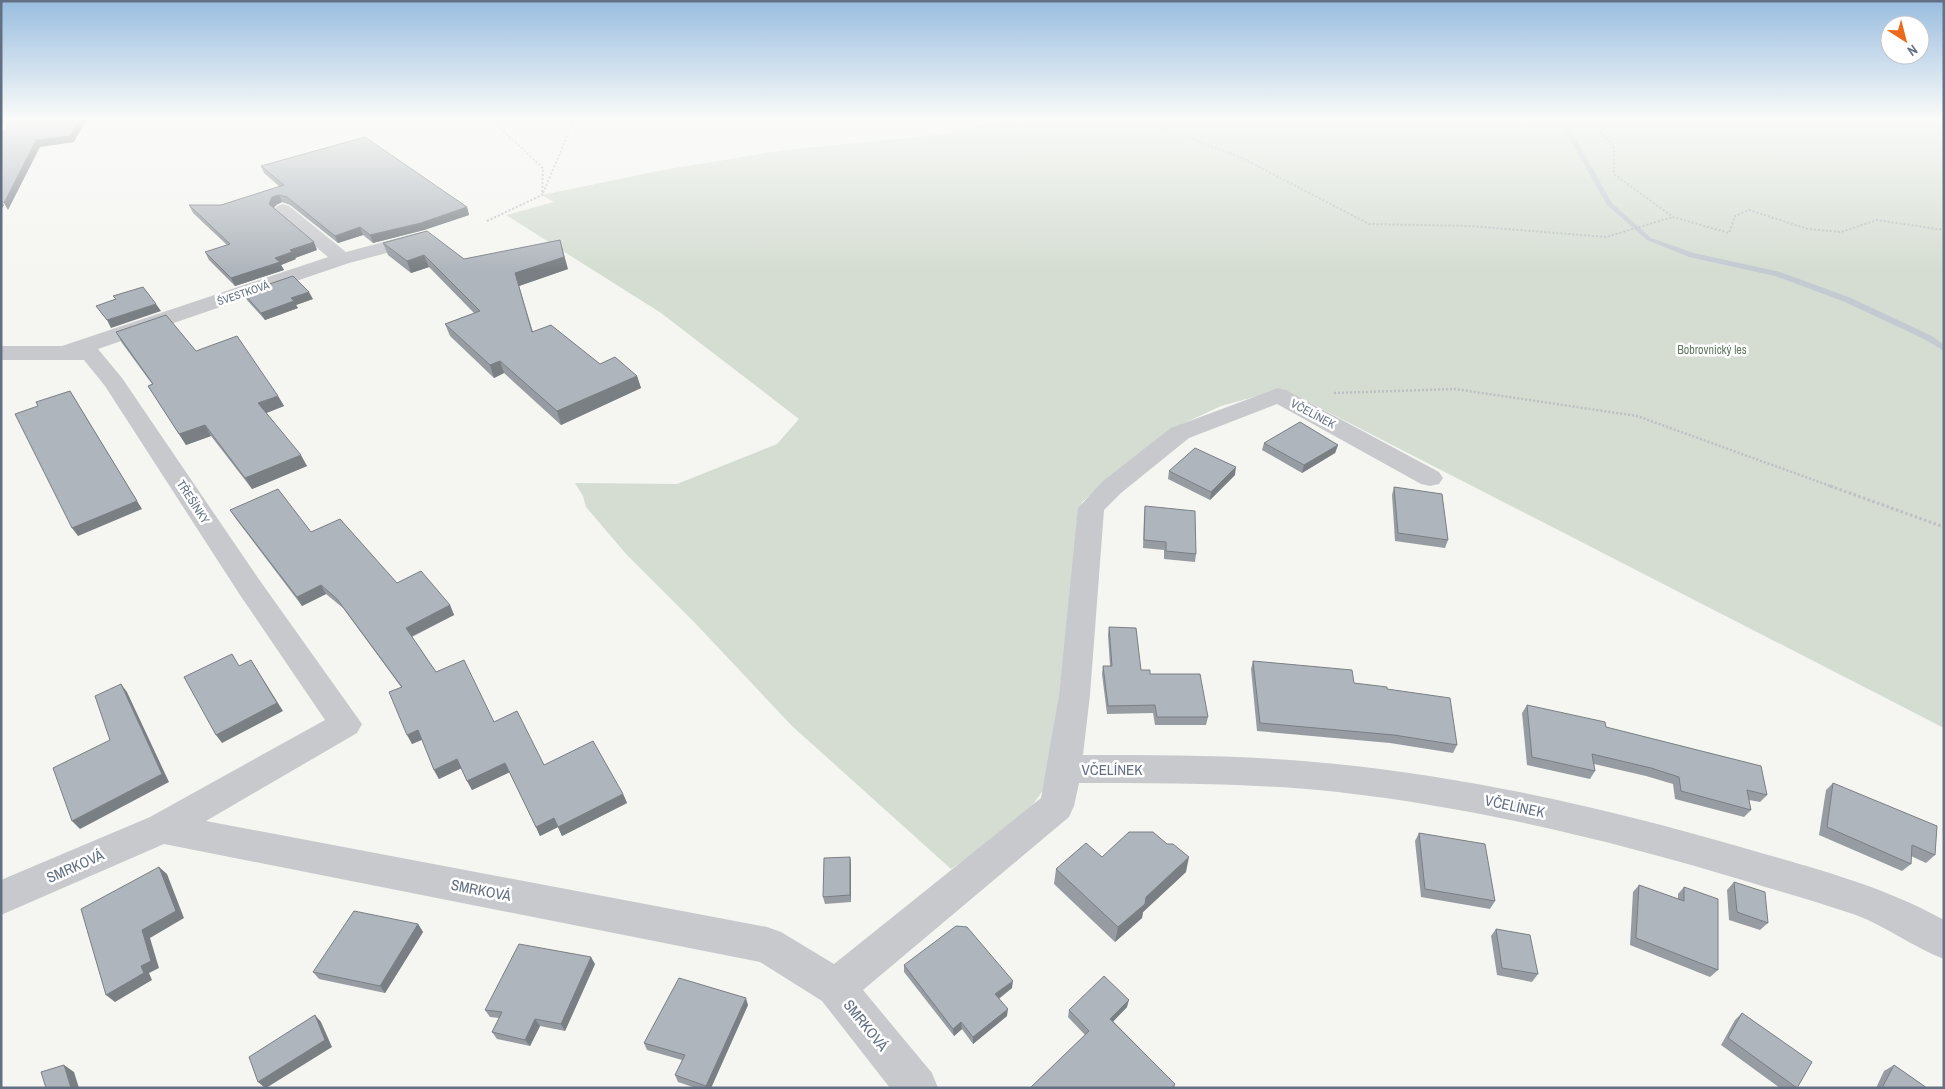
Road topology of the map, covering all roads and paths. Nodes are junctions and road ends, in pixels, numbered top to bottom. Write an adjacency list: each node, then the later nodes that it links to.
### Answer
1 (543, 169): 5 (path)
2 (553, 169): 5 (path)
3 (1264, 169): 7 (path)
4 (1614, 169): 7 (path)
5 (542, 196): 8 (path)
6 (283, 210): 11 (street)
7 (1673, 217): 9 (path)
8 (487, 221)
9 (1944, 230)
10 (423, 238): 11 (street, ŠVESTKOVÁ)
11 (342, 259): 12 (street, ŠVESTKOVÁ)
12 (70, 351): 13 (street, TŘEŠÍNKY); 18 (street, TŘEŠÍNKY)
13 (1, 353)
14 (1278, 395): 15 (street, VČELÍNEK); 16 (path); 17 (street, VČELÍNEK)
15 (1430, 478)
16 (1944, 528)
17 (1065, 768): 20 (street, VČELÍNEK); 21 (street, VČELÍNEK)
18 (162, 828): 19 (street, SMRKOVÁ); 21 (street, SMRKOVÁ)
19 (1, 898)
20 (1944, 941)
21 (836, 987): 22 (street, SMRKOVÁ)
22 (917, 1088)

